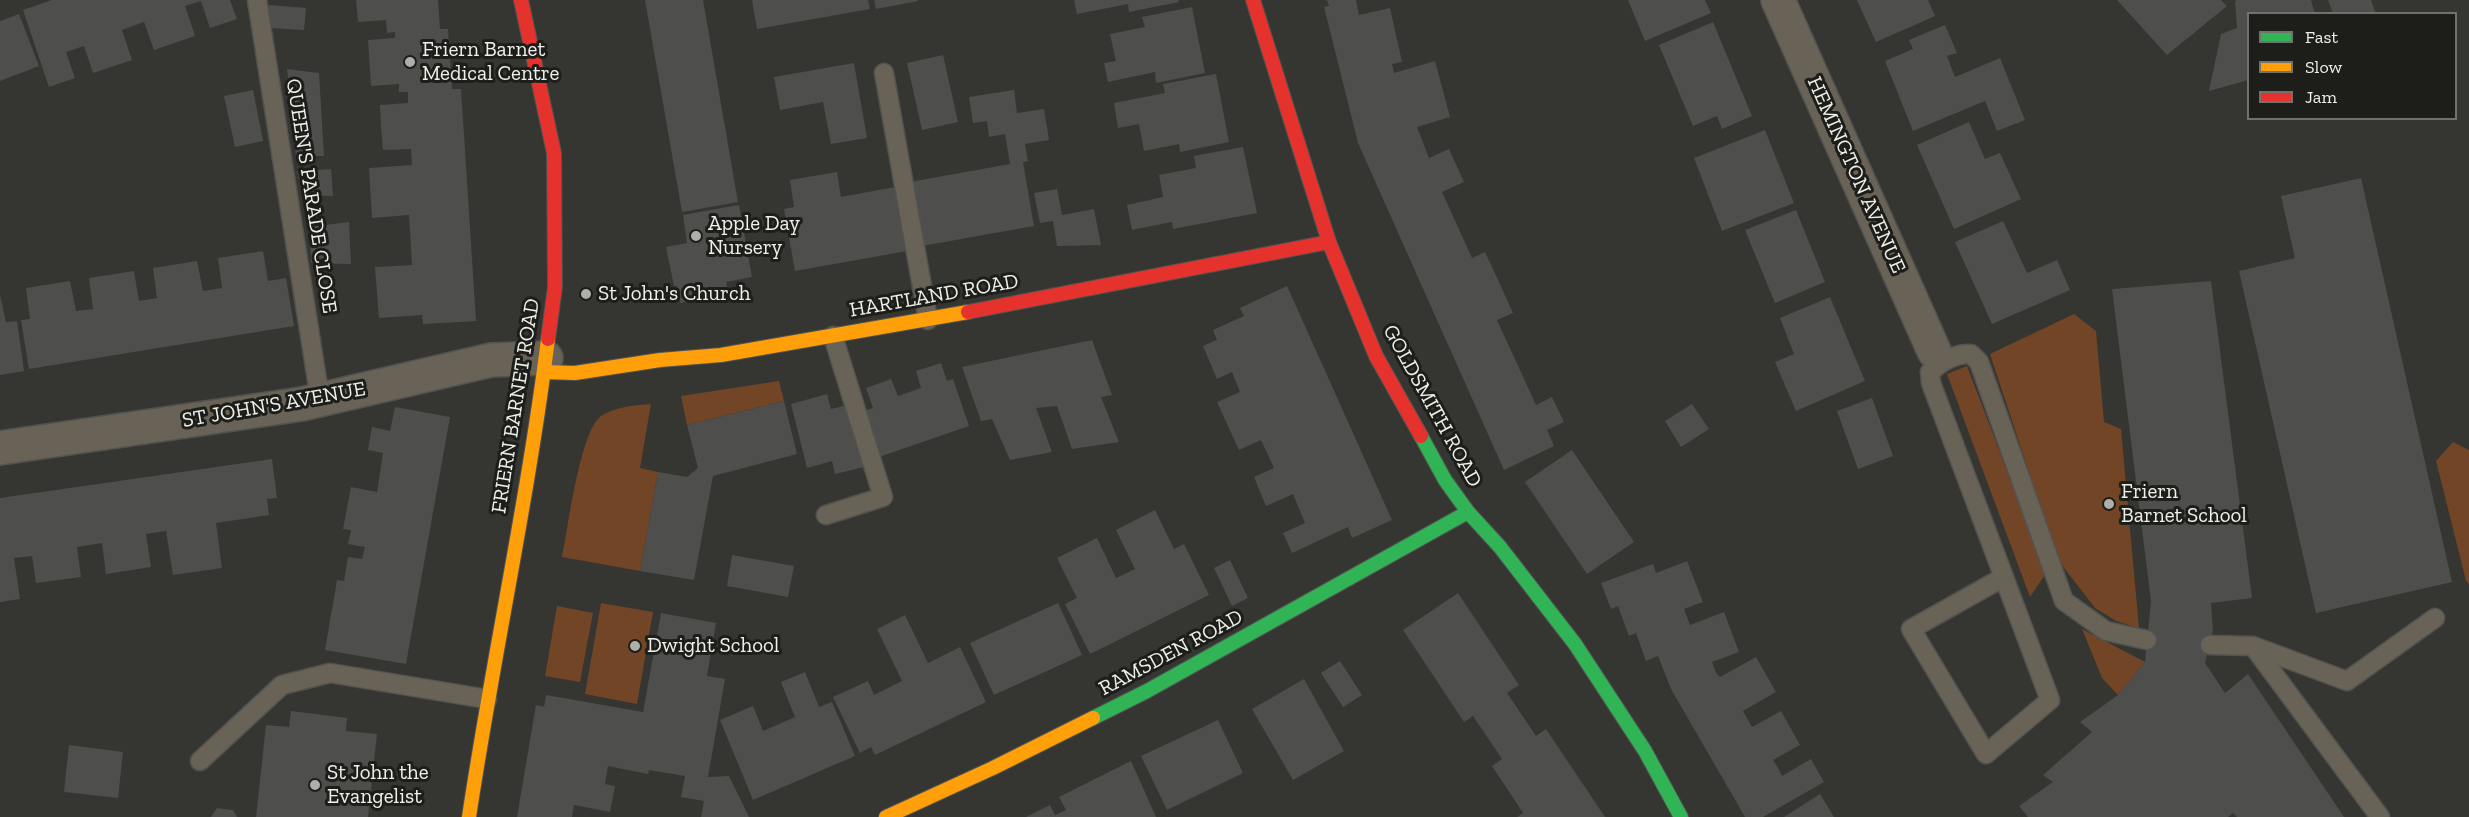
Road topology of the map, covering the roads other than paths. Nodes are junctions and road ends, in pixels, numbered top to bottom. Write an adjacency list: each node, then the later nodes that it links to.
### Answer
1 (257, 0): 11 (lane, QUEEN'S PARADE CLOSE)
2 (521, 0): 10 (street, FRIERN BARNET ROAD)
3 (1253, 0): 6 (street, GOLDSMITH ROAD)
4 (1778, 0): 9 (street, HEMINGTON AVENUE)
5 (884, 73): 7 (lane)
6 (1329, 242): 7 (street, HARTLAND ROAD); 13 (street, GOLDSMITH ROAD)
7 (928, 320): 8 (street, HARTLAND ROAD)
8 (833, 336): 10 (street, HARTLAND ROAD); 14 (lane)
9 (1937, 357): 15 (lane); 17 (lane)
10 (545, 365): 11 (street, ST JOHN'S AVENUE); 20 (street, FRIERN BARNET ROAD)
11 (320, 399): 12 (street, ST JOHN'S AVENUE)
12 (0, 448)
13 (1468, 512): 23 (street, RAMSDEN ROAD); 24 (street, GOLDSMITH ROAD)
14 (826, 515)
15 (2004, 577): 15 (lane)
16 (2435, 618): 19 (lane)
17 (2147, 640)
18 (2210, 645): 19 (lane)
19 (2253, 646): 25 (lane)
20 (487, 699): 21 (lane); 22 (street, FRIERN BARNET ROAD)
21 (200, 761)
22 (469, 817)
23 (886, 817)
24 (1681, 817)
25 (2380, 817)

